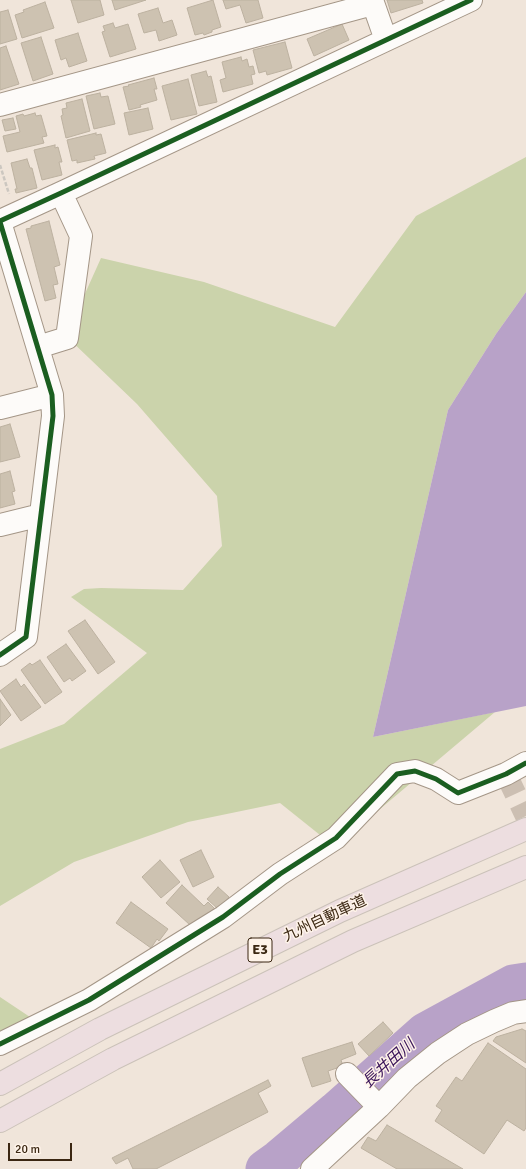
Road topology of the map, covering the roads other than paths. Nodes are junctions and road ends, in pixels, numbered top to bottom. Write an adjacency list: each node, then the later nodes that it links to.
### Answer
1 (471, 0): 3 (street)
2 (373, 2): 3 (street); 4 (street)
3 (386, 40): 5 (street)
4 (0, 106)
5 (61, 193): 6 (street); 7 (street)
6 (0, 221): 7 (street)
7 (38, 346): 8 (street)
8 (52, 395): 9 (street); 10 (street)
9 (0, 408)
10 (41, 515): 11 (street); 12 (street)
11 (0, 525)
12 (0, 655)
13 (526, 763): 17 (street)
14 (526, 830): 19 (highway, 九州自動車道 / E3)
15 (526, 867): 21 (highway, 九州自動車道 / E3)
16 (526, 1011): 20 (street)
17 (0, 1044)
18 (347, 1074): 20 (street)
19 (0, 1084)
20 (379, 1107): 22 (street)
21 (0, 1121)
22 (312, 1169)

